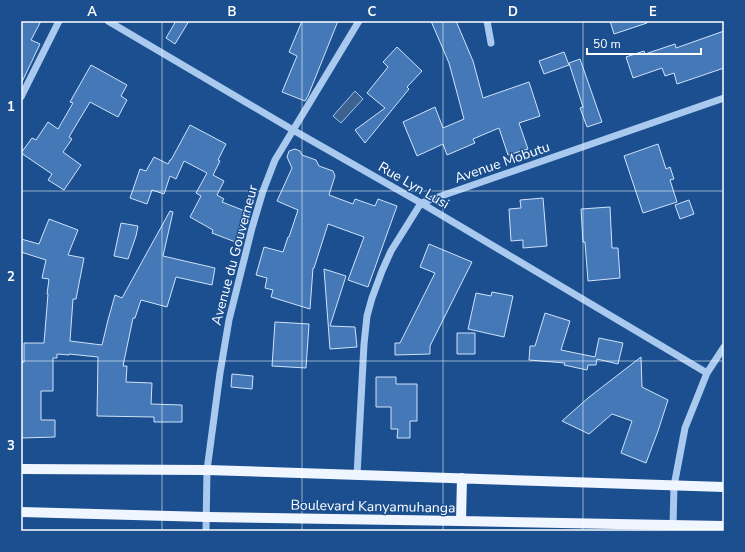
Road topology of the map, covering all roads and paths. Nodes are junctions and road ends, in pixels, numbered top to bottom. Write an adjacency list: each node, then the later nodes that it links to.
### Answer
1 (59, 21): 6 (street)
2 (108, 21): 8 (street, Rue Lyn Lusi)
3 (359, 21): 8 (street, Avenue du Gouverneur)
4 (487, 21): 5 (street)
5 (491, 43)
6 (21, 97)
7 (724, 98): 9 (street, Avenue Mobutu)
8 (293, 130): 9 (street, Rue Lyn Lusi); 13 (street, Avenue du Gouverneur)
9 (421, 203): 11 (street, Rue Lyn Lusi); 14 (street)
10 (724, 347): 11 (street)
11 (707, 373): 16 (street)
12 (21, 469): 13 (main road)
13 (207, 470): 14 (main road); 19 (street, Avenue du Gouverneur)
14 (357, 475): 15 (main road)
15 (462, 478): 16 (main road); 20 (main road)
16 (674, 486): 17 (main road); 22 (street)
17 (724, 487)
18 (21, 512): 19 (main road, Boulevard Kanyamuhanga)
19 (207, 518): 20 (main road, Boulevard Kanyamuhanga); 23 (street, Avenue du Gouverneur)
20 (461, 521): 22 (main road, Boulevard Kanyamuhanga)
21 (724, 526): 22 (main road, Boulevard Kanyamuhanga)
22 (673, 528)
23 (206, 531)

